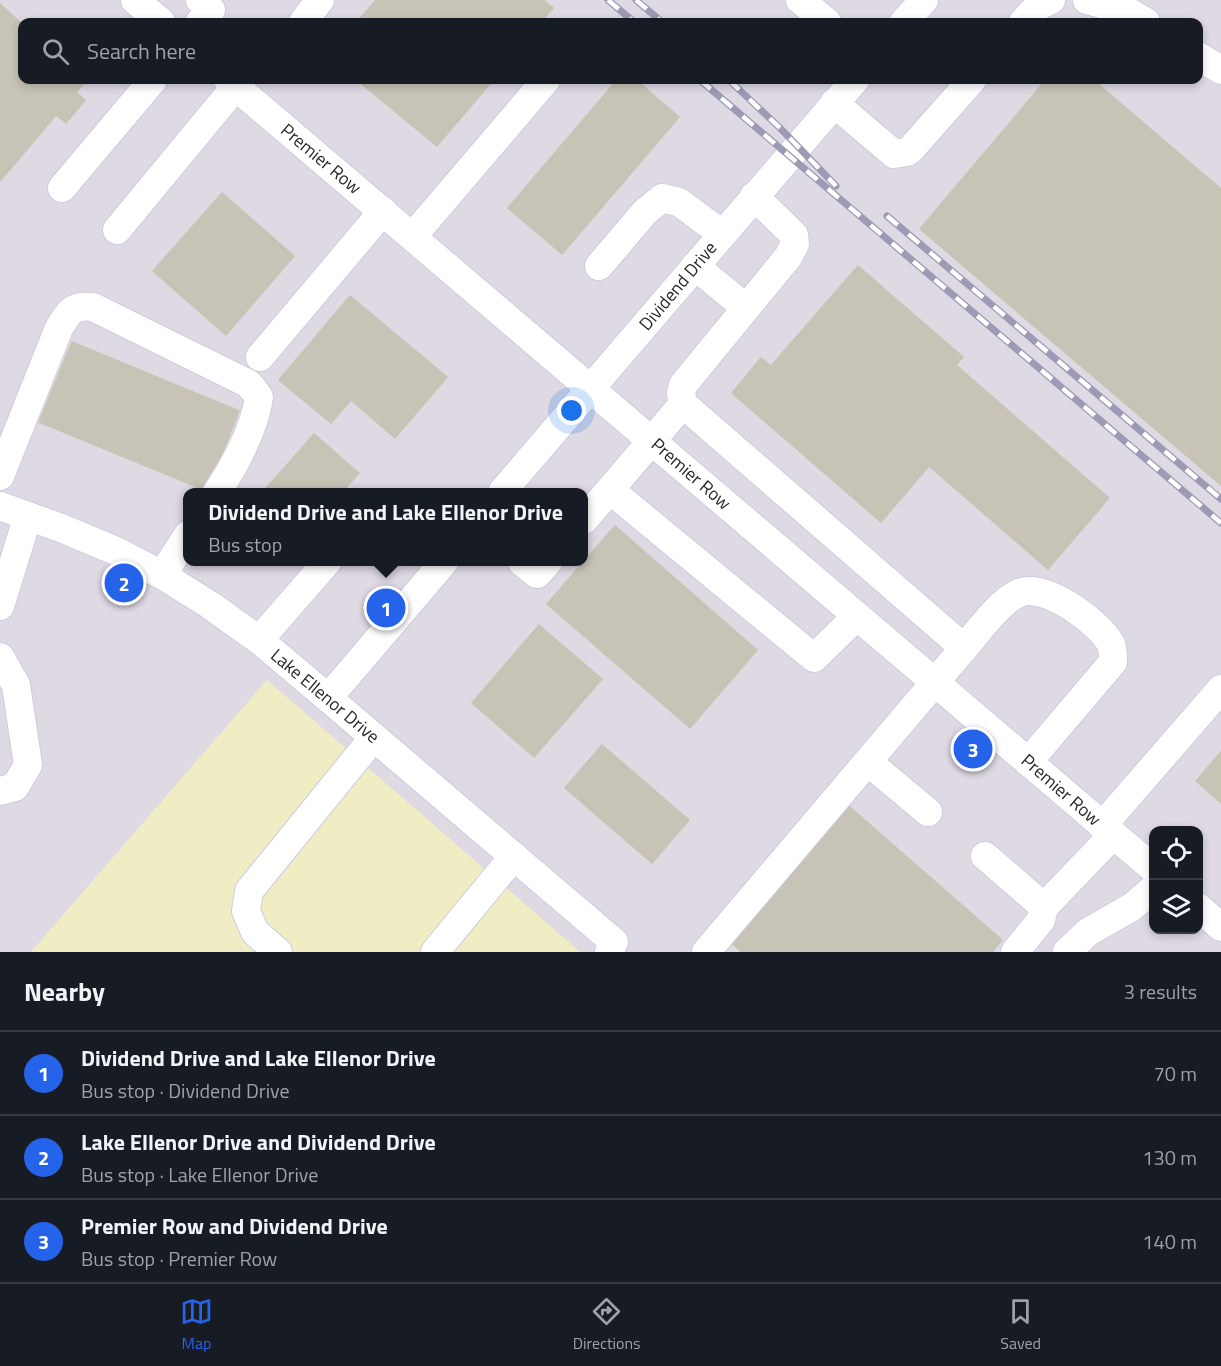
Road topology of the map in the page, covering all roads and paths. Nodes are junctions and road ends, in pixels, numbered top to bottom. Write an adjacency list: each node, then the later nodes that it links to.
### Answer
1 (135, 0): 7 (street)
2 (320, 0): 8 (street)
3 (800, 0): 9 (street)
4 (924, 0): 10 (street)
5 (1051, 0): 11 (street)
6 (1088, 0): 12 (street)
7 (156, 18)
8 (306, 18)
9 (822, 18)
10 (908, 18)
11 (1027, 18)
12 (1139, 18)
13 (1203, 59): 14 (street)
14 (1221, 70)
15 (150, 84): 21 (street)
16 (543, 84): 26 (street)
17 (851, 84): 20 (street, Dividend Drive)
18 (968, 84): 20 (street)
19 (242, 85): 23 (street, Premier Row); 24 (street)
20 (834, 103): 22 (street, Dividend Drive)
21 (62, 188)
22 (754, 196): 25 (street, Dividend Drive); 29 (street)
23 (383, 211): 26 (street, Premier Row); 30 (street)
24 (117, 230)
25 (722, 234): 27 (street); 28 (street, Dividend Drive)
26 (413, 236): 31 (street, Premier Row)
27 (600, 266)
28 (695, 266): 29 (street); 31 (street, Dividend Drive)
29 (746, 308): 32 (street)
30 (260, 357)
31 (591, 388): 33 (street, Premier Row); 36 (street, Dividend Drive)
32 (683, 404): 33 (street); 50 (street)
33 (653, 441): 37 (street); 48 (street, Premier Row)
34 (0, 476): 35 (street)
35 (220, 488)
36 (505, 488)
37 (610, 490): 39 (street); 48 (street)
38 (0, 506): 40 (street, Lake Ellenor Drive)
39 (588, 515)
40 (28, 516): 46 (street, Lake Ellenor Drive); 47 (street)
41 (183, 543): 46 (street)
42 (323, 566): 49 (street)
43 (440, 566): 54 (street)
44 (528, 566): 45 (street)
45 (544, 566)
46 (162, 575): 49 (street, Lake Ellenor Drive)
47 (0, 606)
48 (857, 616): 52 (street, Premier Row)
49 (259, 640): 54 (street, Lake Ellenor Drive)
50 (964, 648): 52 (street); 57 (street)
51 (0, 657): 58 (street)
52 (936, 683): 56 (street); 57 (street, Premier Row)
53 (1221, 689): 60 (street)
54 (328, 698): 55 (street, Lake Ellenor Drive)
55 (374, 737): 61 (street, Lake Ellenor Drive); 69 (street)
56 (868, 762): 59 (street); 71 (street)
57 (1028, 762): 60 (street, Premier Row)
58 (0, 791)
59 (928, 812)
60 (1108, 830): 63 (street, Premier Row); 65 (street)
61 (514, 856): 68 (street, Lake Ellenor Drive); 70 (street)
62 (985, 856): 65 (street)
63 (1149, 865)
64 (1149, 892): 73 (street)
65 (1044, 907): 72 (street)
66 (1203, 911): 67 (street)
67 (1221, 927)
68 (611, 947)
69 (278, 952)
70 (435, 952)
71 (706, 952)
72 (1015, 952)
73 (1067, 952)

